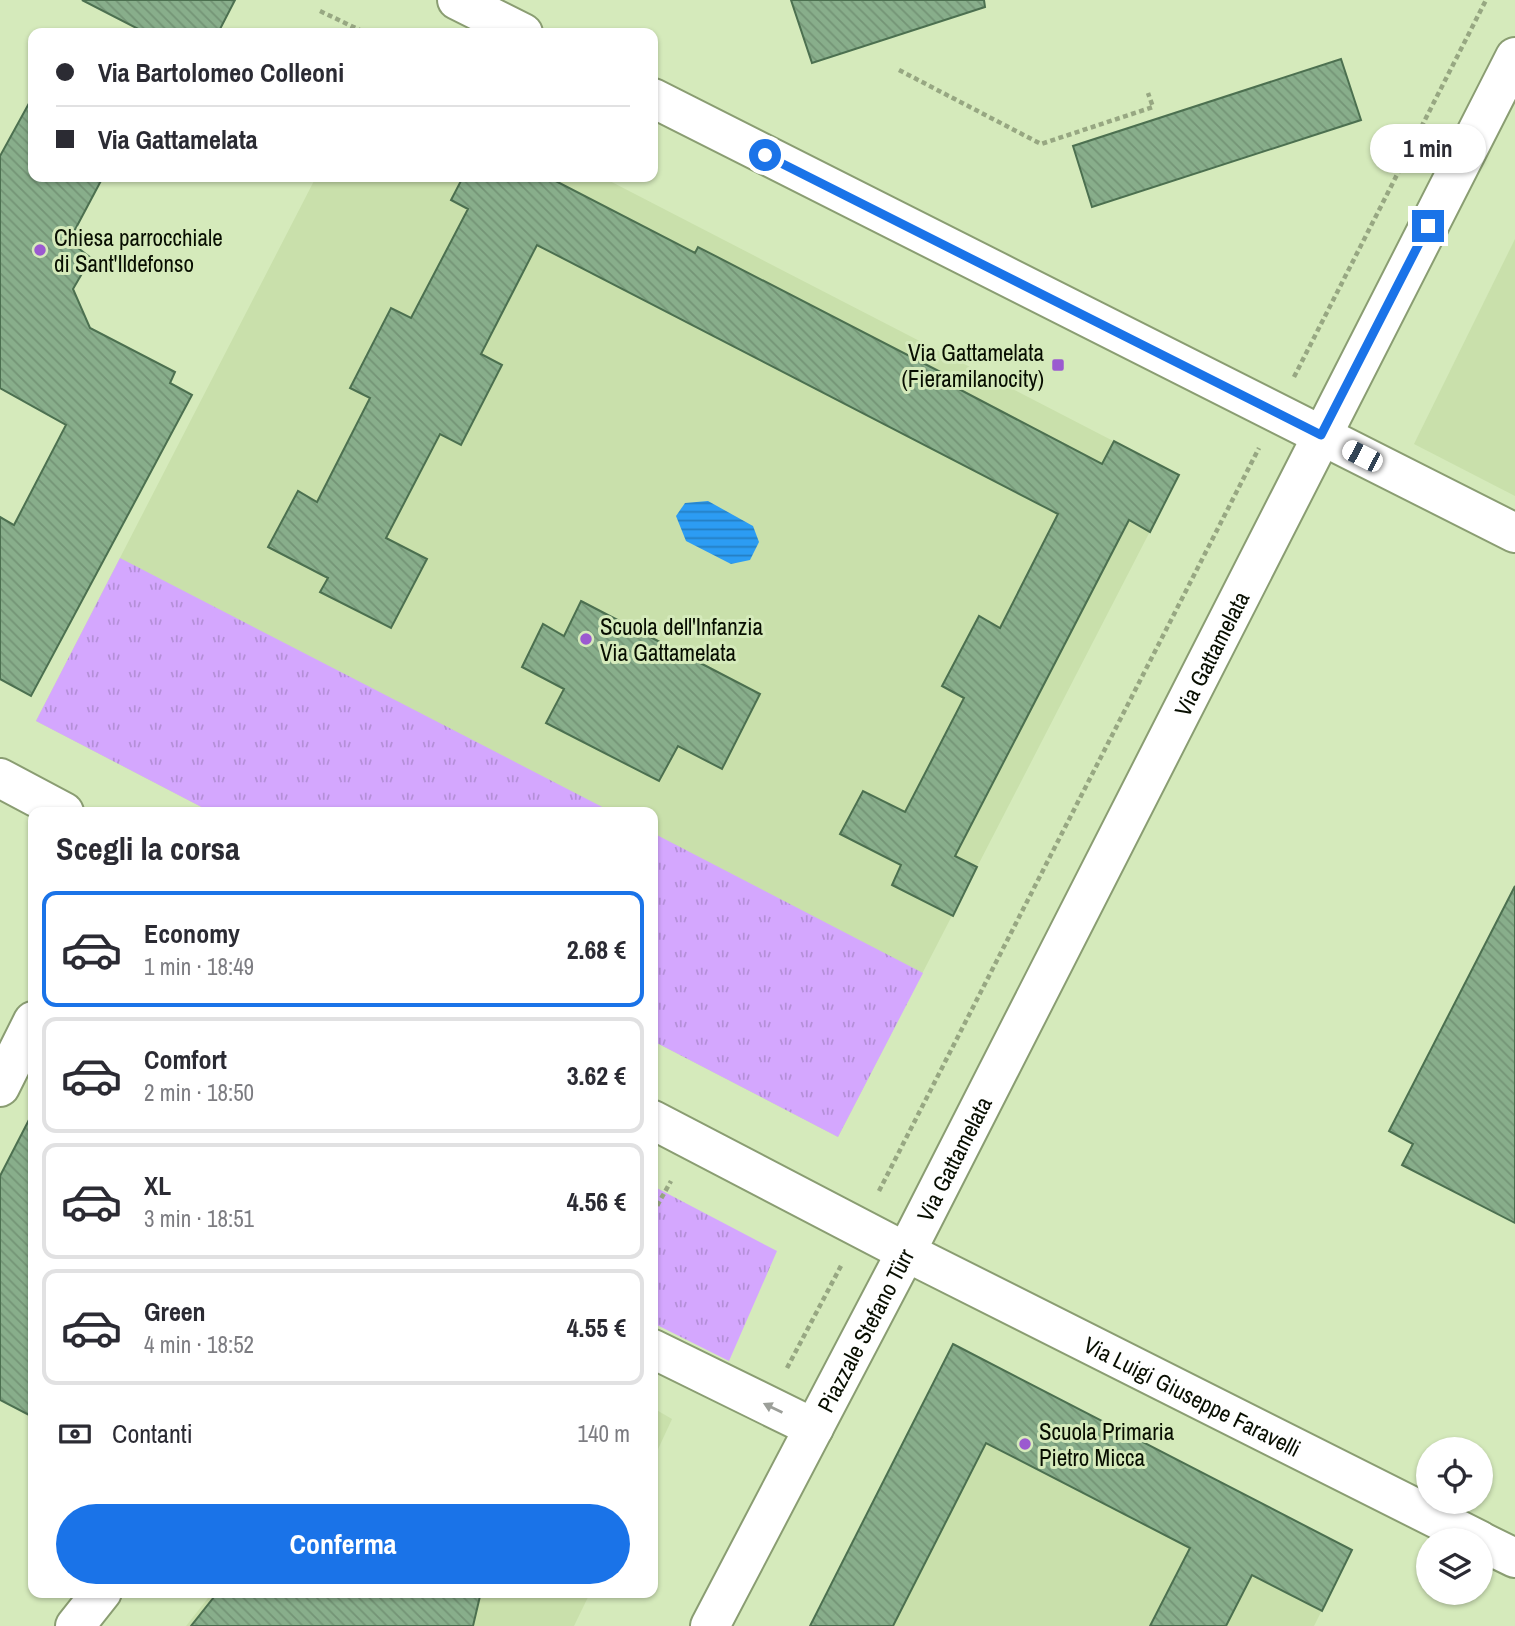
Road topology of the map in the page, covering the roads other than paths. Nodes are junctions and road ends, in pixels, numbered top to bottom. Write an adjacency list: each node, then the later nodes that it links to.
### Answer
1 (457, 0): 2 (street)
2 (513, 28)
3 (1515, 57): 5 (street, Via Gattamelata)
4 (658, 101): 5 (street)
5 (1321, 435): 6 (street); 12 (street, Via Gattamelata)
6 (1515, 533)
7 (0, 778): 8 (street)
8 (55, 807)
9 (28, 1031): 10 (street)
10 (0, 1087)
11 (658, 1123): 12 (street, Piazzale Stefano Türr)
12 (906, 1252): 14 (street, Piazzale Stefano Türr); 15 (street, Via Luigi Giuseppe Faravelli)
13 (658, 1351): 14 (street, Piazzale Stefano Türr, one-way to 13)
14 (814, 1428): 20 (street)
15 (1456, 1528)
16 (1493, 1547): 17 (street, Via Luigi Giuseppe Faravelli)
17 (1515, 1558)
18 (97, 1598): 19 (street)
19 (75, 1626)
20 (710, 1626)

